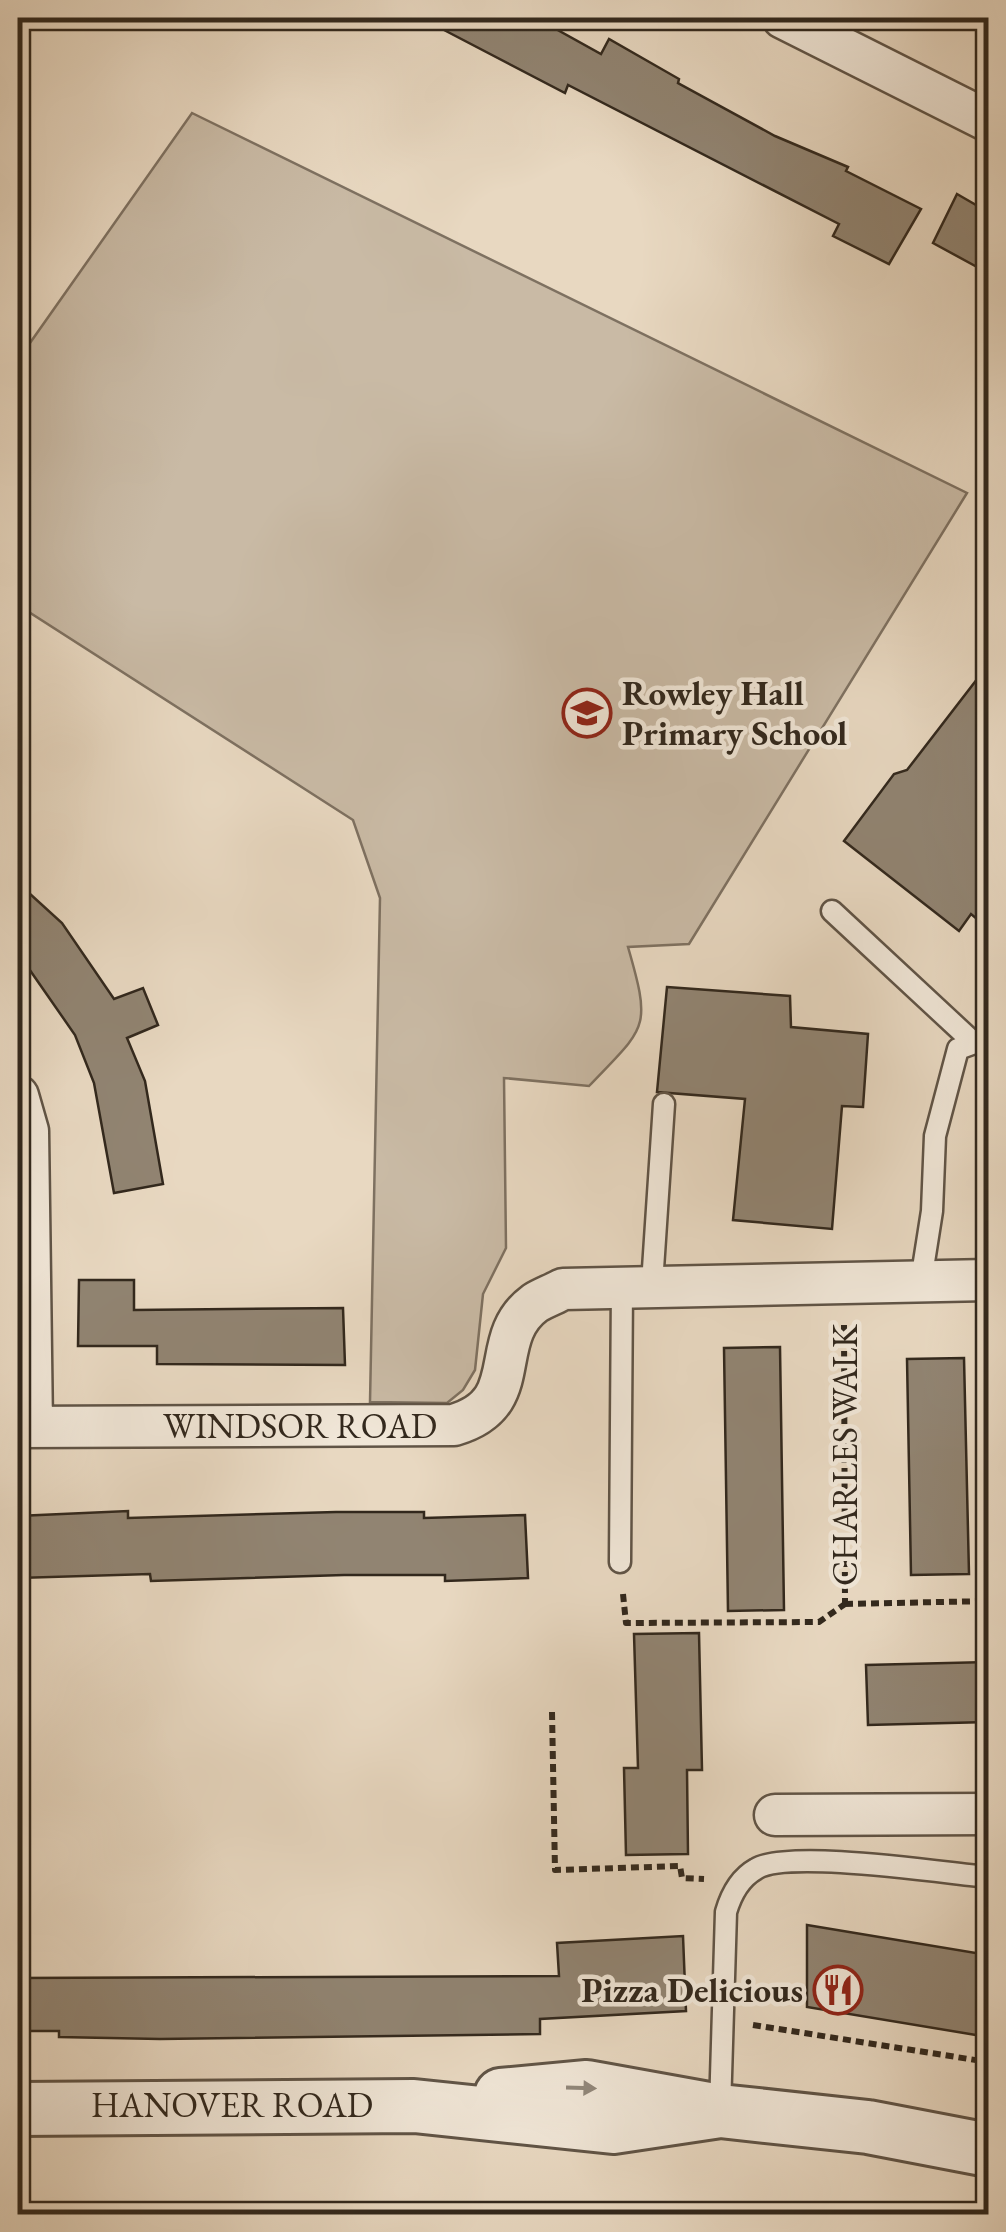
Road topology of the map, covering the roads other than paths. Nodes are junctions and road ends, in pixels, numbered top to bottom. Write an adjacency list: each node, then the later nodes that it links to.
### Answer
1 (783, 18): 2 (street)
2 (988, 121)
3 (832, 911): 4 (lane)
4 (981, 1041): 8 (lane)
5 (18, 1096): 10 (street)
6 (664, 1104): 9 (lane)
7 (988, 1280): 8 (street, WINDSOR ROAD)
8 (921, 1281): 9 (street, WINDSOR ROAD)
9 (637, 1285): 10 (street, WINDSOR ROAD); 11 (lane)
10 (25, 1427)
11 (620, 1562)
12 (775, 1814): 13 (street)
13 (988, 1814)
14 (988, 1877): 16 (lane)
15 (28, 2105): 16 (street, HANOVER ROAD)
16 (720, 2111): 17 (street, HANOVER ROAD)
17 (988, 2150)

